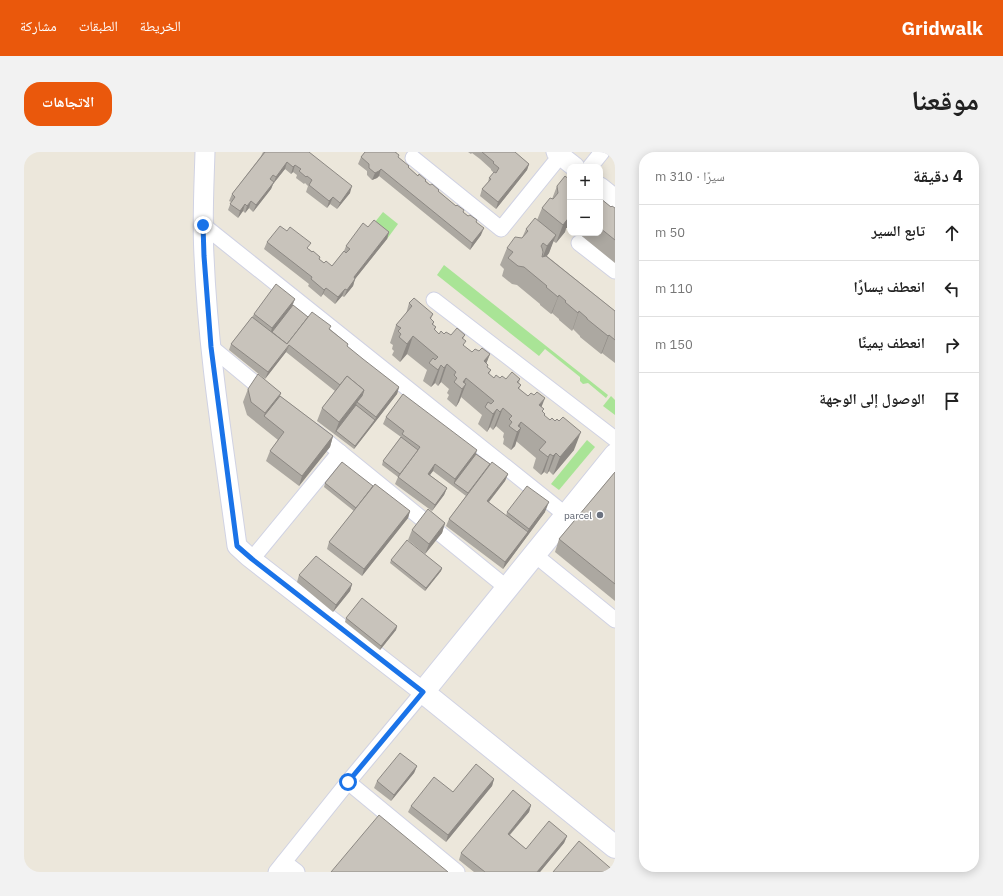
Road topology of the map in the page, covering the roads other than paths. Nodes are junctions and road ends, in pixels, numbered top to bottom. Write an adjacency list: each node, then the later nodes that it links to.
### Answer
1 (205, 152): 8 (street)
2 (602, 152): 5 (street)
3 (413, 158): 4 (street)
4 (564, 158)
5 (592, 164)
6 (603, 189): 7 (street)
7 (615, 199)
8 (203, 225): 12 (street); 18 (street)
9 (579, 243): 10 (street)
10 (615, 271)
11 (434, 300): 15 (street)
12 (211, 347): 13 (street); 20 (street)
13 (278, 402)
14 (303, 422): 16 (street)
15 (615, 439)
16 (340, 452): 20 (street); 21 (street)
17 (615, 455): 18 (main road)
18 (566, 515): 19 (main road)
19 (535, 554): 21 (main road); 22 (street)
20 (252, 559): 23 (street)
21 (507, 588): 23 (main road)
22 (615, 620)
23 (423, 692): 24 (street); 25 (main road)
24 (348, 782): 26 (street); 28 (street)
25 (615, 847)
26 (280, 867): 27 (street)
27 (297, 872)
28 (457, 872)

